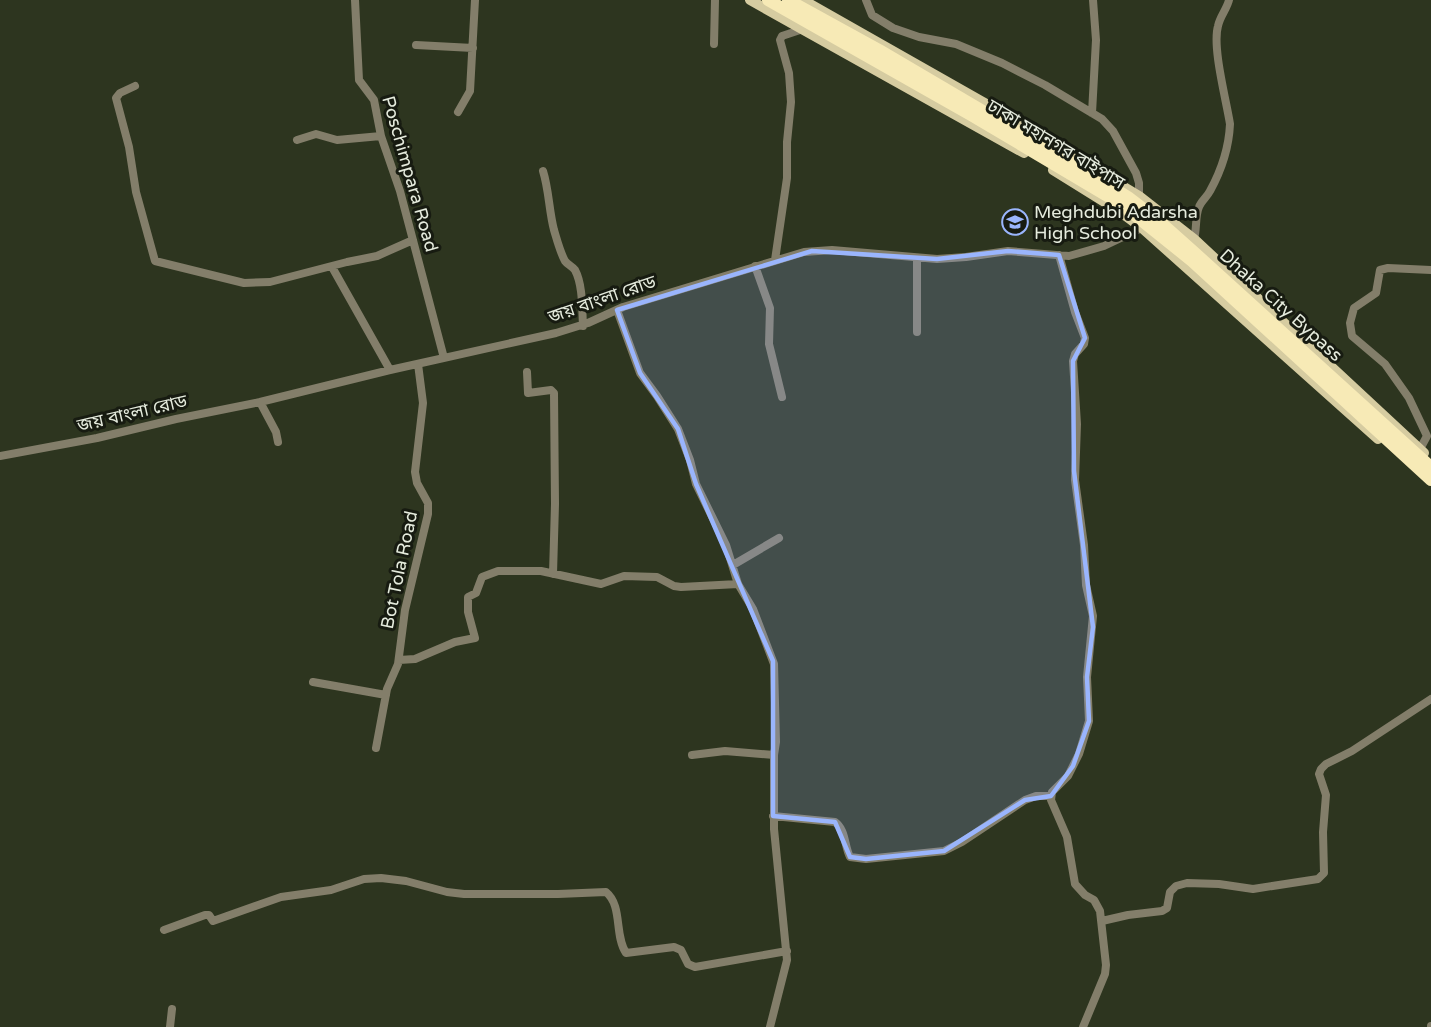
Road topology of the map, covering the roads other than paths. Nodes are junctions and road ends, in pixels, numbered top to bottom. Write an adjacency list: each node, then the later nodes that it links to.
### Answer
1 (355, 0): 18 (street, Poschimpara Road)
2 (475, 0): 14 (street)
3 (715, 0): 12 (street)
4 (750, 0): 11 (main road)
5 (768, 0): 46 (highway, ঢাকা মহানগর বাইপাস)
6 (788, 0): 45 (highway, Dhaka City Bypass)
7 (803, 0): 21 (main road)
8 (866, 0): 17 (street)
9 (1093, 0): 17 (street)
10 (1230, 0): 23 (street)
11 (803, 29): 22 (main road); 27 (street)
12 (714, 44)
13 (416, 45): 14 (street)
14 (472, 48): 16 (street)
15 (135, 86): 29 (street)
16 (458, 112)
17 (1092, 113): 21 (street)
18 (381, 136): 19 (street); 24 (street, Poschimpara Road)
19 (297, 140)
20 (543, 171): 32 (street)
21 (1138, 196): 23 (main road)
22 (1142, 228): 25 (street, জয় বাংলা রোড); 47 (main road)
23 (1194, 239): 42 (main road)
24 (413, 240): 29 (street); 34 (street, Poschimpara Road)
25 (1059, 255): 26 (street, জয় বাংলা রোড); 59 (street)
26 (917, 258): 27 (street, জয় বাংলা রোড); 33 (street)
27 (775, 260): 28 (street, জয় বাংলা রোড)
28 (755, 266): 31 (street, জয় বাংলা রোড); 38 (street)
29 (332, 267): 36 (street)
30 (1431, 270): 40 (street)
31 (617, 310): 32 (street, জয় বাংলা রোড); 49 (street)
32 (583, 326): 34 (street, জয় বাংলা রোড)
33 (917, 332)
34 (444, 358): 35 (street, জয় বাংলা রোড)
35 (418, 364): 36 (street, জয় বাংলা রোড); 52 (street, Bot Tola Road)
36 (390, 370): 39 (street, জয় বাংলা রোড)
37 (527, 372): 50 (street)
38 (782, 397)
39 (260, 402): 41 (street); 43 (street, জয় বাংলা রোড)
40 (1429, 435): 42 (street)
41 (278, 442)
42 (1420, 449): 44 (main road)
43 (0, 456)
44 (1431, 459)
45 (1431, 467)
46 (1431, 480)
47 (1431, 488)
48 (779, 538): 49 (street)
49 (733, 565): 51 (street)
50 (553, 574): 51 (street); 52 (street)
51 (738, 584): 58 (street)
52 (399, 660): 54 (street, Bot Tola Road)
53 (313, 682): 54 (street)
54 (386, 695): 56 (street, Bot Tola Road)
55 (1431, 699): 61 (street)
56 (376, 747)
57 (692, 755): 58 (street)
58 (774, 755): 60 (street)
59 (1051, 796): 60 (street); 61 (street)
60 (773, 816): 63 (street)
61 (1102, 921): 67 (street)
62 (164, 930): 63 (street)
63 (787, 951): 66 (street)
64 (172, 1009): 65 (street)
65 (170, 1027)
66 (770, 1027)
67 (1083, 1027)

